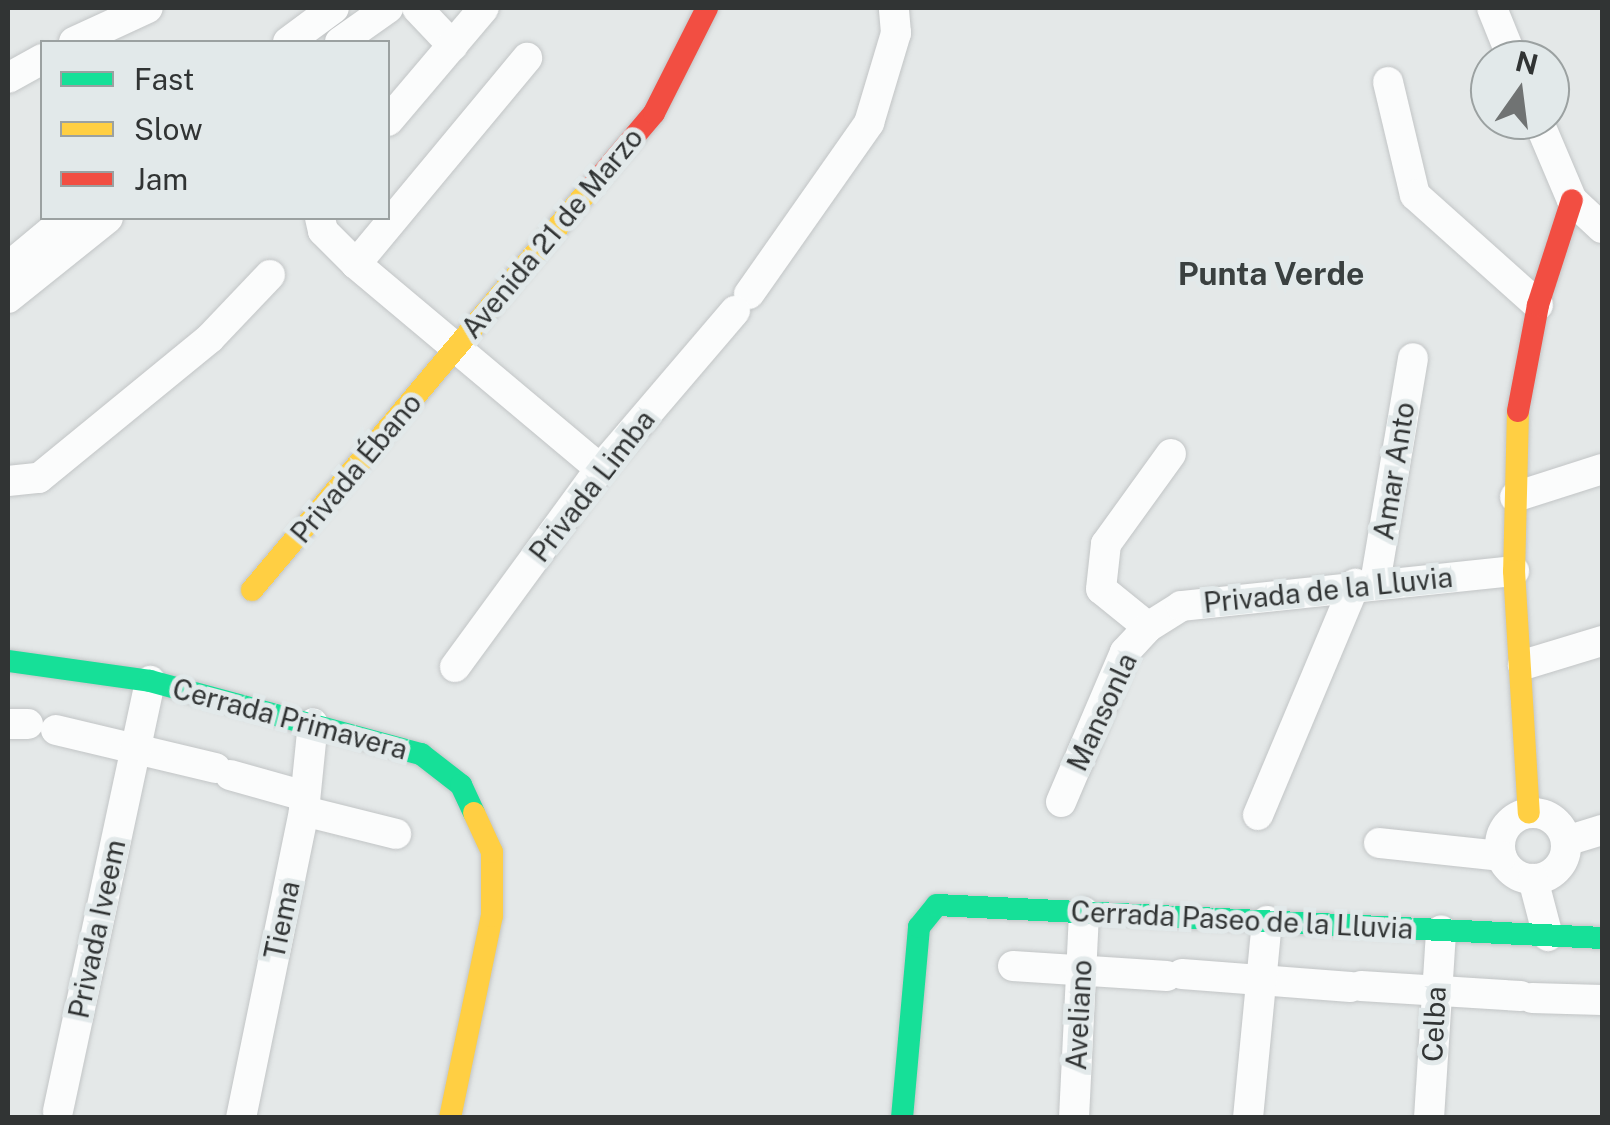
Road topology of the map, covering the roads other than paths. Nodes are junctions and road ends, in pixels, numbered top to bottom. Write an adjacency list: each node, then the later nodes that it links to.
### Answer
1 (148, 8): 9 (street)
2 (334, 8): 10 (street)
3 (388, 8): 11 (street)
4 (417, 8): 13 (street)
5 (484, 8): 13 (street)
6 (894, 8): 33 (street, Privada Limba)
7 (1492, 8): 12 (street)
8 (709, 10): 30 (street, Avenida 21 de Marzo)
9 (78, 40)
10 (291, 40)
11 (343, 40)
12 (1505, 40)
13 (453, 46): 18 (street)
14 (527, 58): 25 (street)
15 (40, 60): 16 (street)
16 (8, 78)
17 (1388, 82): 29 (street)
18 (390, 119)
19 (1546, 140): 20 (street)
20 (1572, 200): 24 (street); 29 (street)
21 (64, 220): 26 (street)
22 (106, 220): 28 (street)
23 (320, 220): 25 (street, Avenida 21 de Marzo)
24 (1602, 228)
25 (356, 264): 30 (street, Avenida 21 de Marzo)
26 (8, 267)
27 (270, 275): 35 (street)
28 (8, 298)
29 (1538, 305): 36 (street)
30 (460, 346): 33 (street); 39 (street, Privada Ébano)
31 (1413, 358): 38 (street, Amar Anto)
32 (1171, 454): 40 (street)
33 (600, 469): 44 (street, Privada Limba)
34 (1602, 469): 36 (street)
35 (8, 481)
36 (1515, 497): 37 (street)
37 (1514, 571): 38 (street, Privada de la Lluvia); 43 (street)
38 (1365, 584): 40 (street, Privada de la Lluvia); 52 (street, Amar Anto)
39 (252, 590)
40 (1148, 626): 49 (street, Mansonla)
41 (1602, 641): 43 (street)
42 (8, 661): 45 (street, Cerrada Primavera)
43 (1523, 665): 51 (street)
44 (455, 666)
45 (150, 680): 46 (street, Cerrada Primavera); 48 (street, Privada Iveem)
46 (313, 722): 50 (street, Tiema); 71 (street, Cerrada Primavera)
47 (30, 726): 48 (street)
48 (136, 747): 50 (street); 69 (street, Privada Iveem)
49 (1061, 802)
50 (303, 804): 54 (street); 70 (street, Tiema)
51 (1529, 813): 55 (street); 57 (street)
52 (1258, 815)
53 (1602, 830): 55 (street)
54 (396, 834)
55 (1566, 841): 58 (street)
56 (1378, 843): 57 (street)
57 (1501, 856): 58 (street)
58 (1533, 879): 62 (street)
59 (1084, 912): 60 (street, Cerrada Paseo de la Lluvia); 65 (street, Aveliano); 72 (street, Cerrada Paseo de la Lluvia)
60 (1267, 922): 61 (street, Cerrada Paseo de la Lluvia); 66 (street)
61 (1440, 930): 62 (street, Cerrada Paseo de la Lluvia); 67 (street, Celba)
62 (1548, 936): 63 (street, Cerrada Paseo de la Lluvia)
63 (1602, 938)
64 (1013, 966): 65 (street)
65 (1081, 973): 66 (street); 73 (street, Aveliano)
66 (1261, 980): 67 (street); 74 (street)
67 (1435, 991): 68 (street); 75 (street, Celba)
68 (1602, 1000)
69 (58, 1110)
70 (241, 1118)
71 (450, 1118)
72 (902, 1118)
73 (1074, 1118)
74 (1248, 1118)
75 (1428, 1118)

